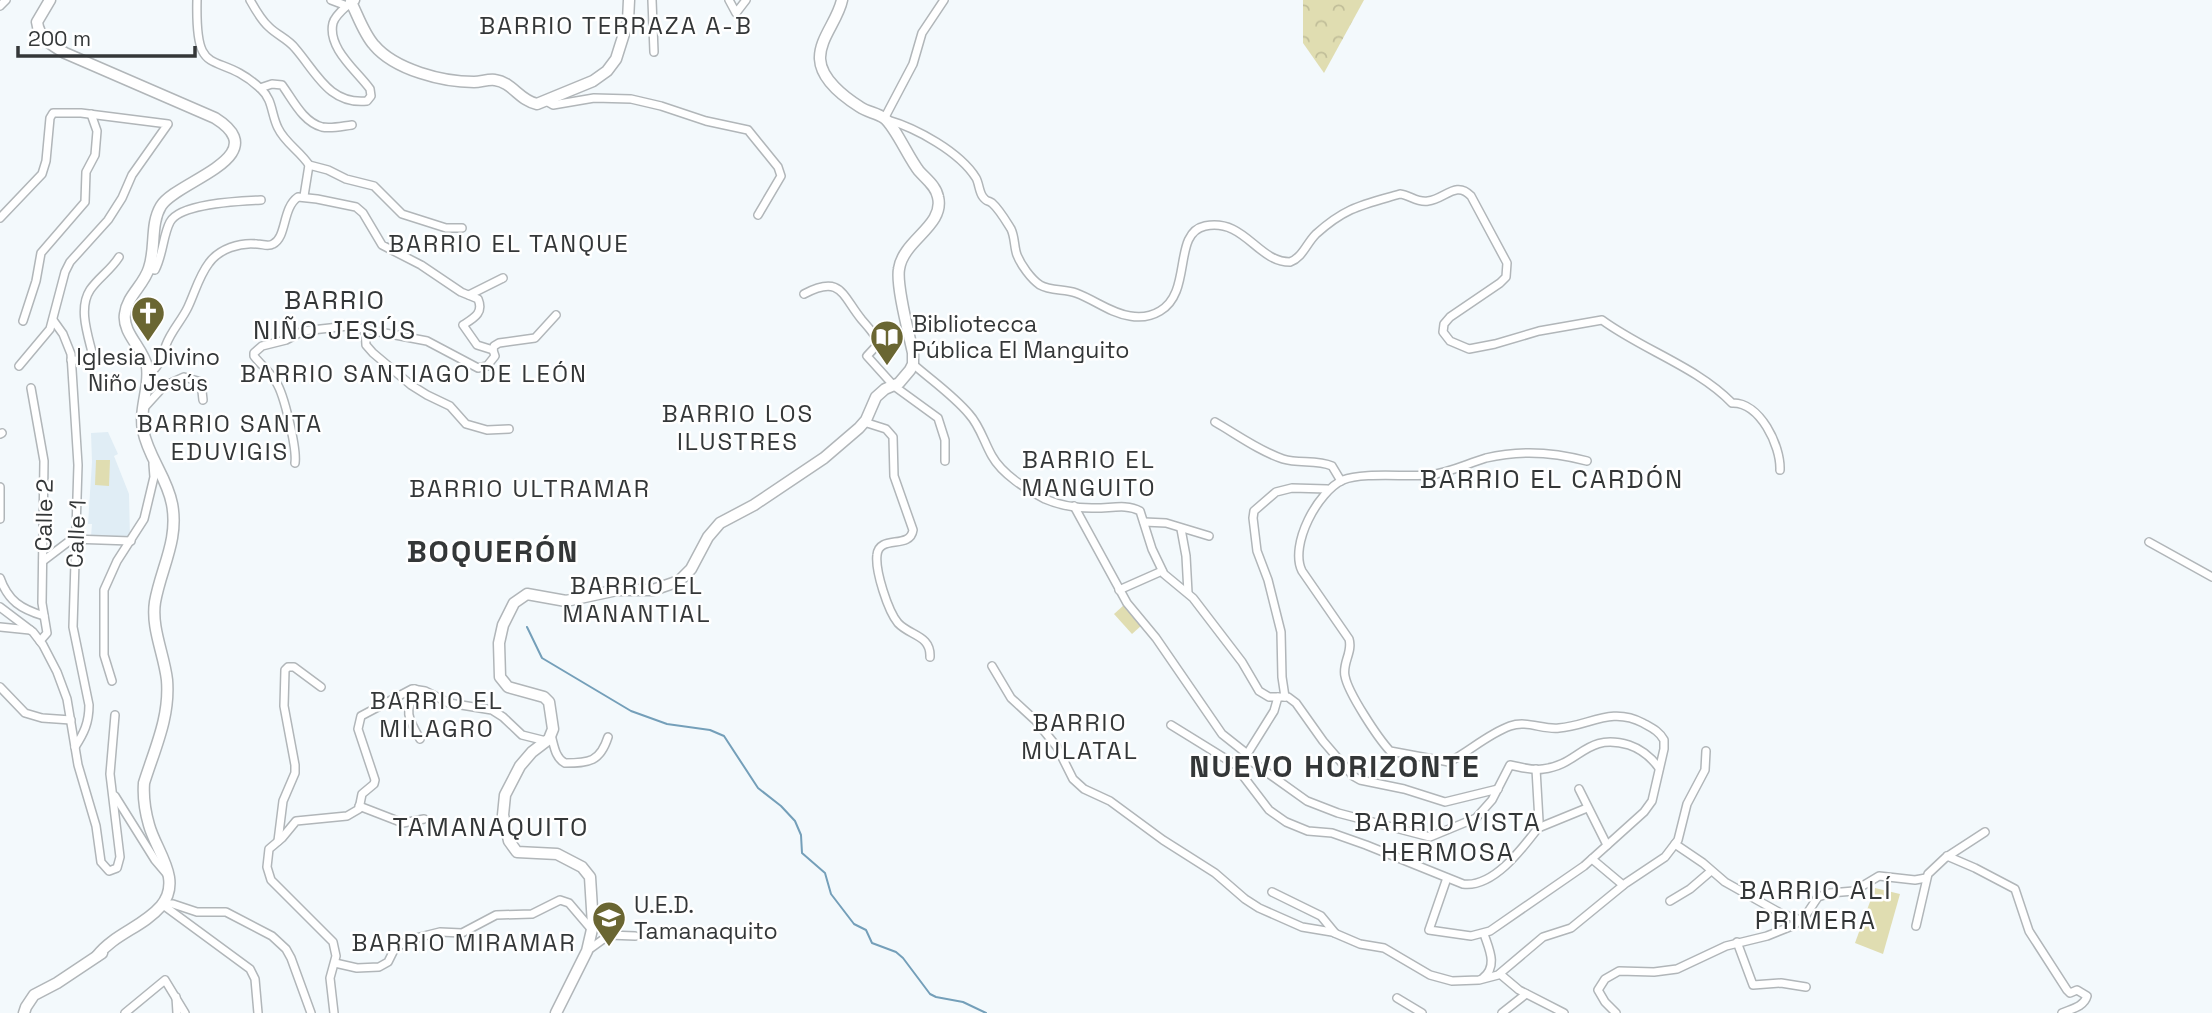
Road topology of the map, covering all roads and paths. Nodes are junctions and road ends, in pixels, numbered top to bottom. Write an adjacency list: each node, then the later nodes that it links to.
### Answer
1 (6, 0): 13 (street)
2 (50, 0): 27 (street)
3 (197, 0): 15 (street)
4 (250, 0): 12 (street)
5 (331, 0): 12 (street)
6 (629, 0): 16 (street)
7 (652, 0): 14 (street)
8 (729, 0): 9 (street)
9 (746, 0)
10 (842, 0): 18 (street)
11 (944, 0): 18 (street)
12 (351, 3): 16 (street)
13 (0, 6)
14 (654, 52)
15 (260, 88): 19 (street); 20 (street)
16 (546, 102): 23 (street)
17 (91, 114): 24 (street); 32 (street); 33 (street)
18 (885, 119): 37 (street); 51 (street)
19 (352, 125)
20 (309, 165): 21 (street); 25 (street)
21 (304, 196): 30 (street); 39 (street)
22 (261, 200): 27 (street)
23 (758, 215)
24 (0, 218)
25 (462, 228)
26 (119, 257): 36 (street)
27 (149, 269): 39 (street)
28 (503, 278): 30 (street)
29 (804, 294): 40 (street)
30 (469, 295): 35 (street)
31 (555, 314): 35 (street)
32 (53, 320): 36 (street, Calle 1); 38 (street)
33 (23, 321)
34 (365, 328): 35 (street); 46 (street); 50 (street)
35 (493, 351)
36 (71, 360): 60 (street, Calle 1)
37 (913, 365): 40 (street); 55 (street)
38 (19, 366)
39 (147, 376): 43 (street)
40 (894, 386): 44 (street); 48 (street)
41 (31, 388): 63 (street, Calle 2)
42 (203, 400): 43 (street)
43 (142, 411): 47 (street)
44 (864, 422): 74 (street); 85 (street)
45 (1215, 422): 52 (street)
46 (509, 429)
47 (153, 460): 61 (street); 107 (street)
48 (945, 461)
49 (1587, 461): 52 (street)
50 (295, 463)
51 (1780, 470)
52 (1341, 481): 54 (street)
53 (0, 487): 56 (street)
54 (1327, 489): 80 (street); 91 (street)
55 (1074, 506): 57 (street); 67 (street)
56 (0, 519)
57 (1144, 522): 58 (street); 64 (street)
58 (1181, 529): 59 (street); 68 (street)
59 (1209, 536)
60 (75, 538): 61 (street); 63 (street); 87 (street, Calle 1)
61 (131, 541): 76 (street)
62 (2149, 542): 65 (street)
63 (43, 561): 70 (street, Calle 2)
64 (1162, 571): 67 (street); 68 (street)
65 (2212, 576)
66 (0, 578): 70 (street)
67 (1119, 590): 89 (street)
68 (1188, 593): 80 (street)
69 (0, 607): 72 (street)
70 (44, 616): 73 (street, Calle 2)
71 (0, 627): 72 (street)
72 (31, 630): 73 (street)
73 (40, 641): 82 (street)
74 (930, 657)
75 (992, 666): 118 (street)
76 (112, 681)
77 (0, 687): 82 (street)
78 (321, 688): 101 (street)
79 (415, 689): 85 (street); 86 (street); 96 (street)
80 (1282, 697): 89 (street); 93 (street)
81 (115, 715): 95 (street)
82 (71, 720): 87 (street)
83 (1171, 725): 90 (street)
84 (608, 737): 85 (street)
85 (549, 738): 116 (street)
86 (420, 739)
87 (75, 747): 95 (street)
88 (1706, 751): 102 (street)
89 (1245, 754): 90 (street); 93 (street)
90 (1238, 766): 108 (street)
91 (1659, 768): 92 (street); 103 (street)
92 (1536, 769): 93 (street); 99 (street)
93 (1498, 789)
94 (1579, 789): 97 (street)
95 (112, 792): 107 (street)
96 (359, 806): 98 (street); 101 (street)
97 (1587, 807): 99 (street); 103 (street)
98 (424, 819)
99 (1538, 828): 108 (street)
100 (1985, 832): 104 (street)
101 (278, 841): 122 (street)
102 (1675, 844): 106 (street); 110 (street)
103 (1607, 845): 105 (street)
104 (1947, 856): 109 (street); 141 (street)
105 (1592, 859): 110 (street); 117 (street)
106 (1712, 870): 112 (street); 114 (street)
107 (170, 877): 113 (street)
108 (1447, 878): 117 (street)
109 (1926, 878): 114 (street); 115 (street)
110 (1623, 884): 123 (street)
111 (1272, 892): 118 (street)
112 (1670, 901)
113 (162, 904): 129 (street); 133 (street); 134 (street)
114 (1801, 920): 120 (street)
115 (1916, 926)
116 (592, 930): 121 (street); 122 (street)
117 (1484, 934): 124 (street)
118 (1337, 935): 124 (street)
119 (635, 936): 121 (street)
120 (1737, 942): 125 (street); 140 (street)
121 (587, 951): 136 (street)
122 (335, 963): 135 (street)
123 (1500, 974): 124 (street); 126 (street)
124 (1479, 980)
125 (1806, 987)
126 (1526, 994): 138 (street); 139 (street)
127 (176, 996): 130 (street); 131 (street); 132 (street)
128 (1397, 998): 137 (street)
129 (24, 1013)
130 (125, 1013)
131 (177, 1013)
132 (185, 1013)
133 (258, 1013)
134 (311, 1013)
135 (334, 1013)
136 (556, 1013)
137 (1422, 1013)
138 (1502, 1013)
139 (1564, 1013)
140 (1616, 1013)
141 (2062, 1013)

